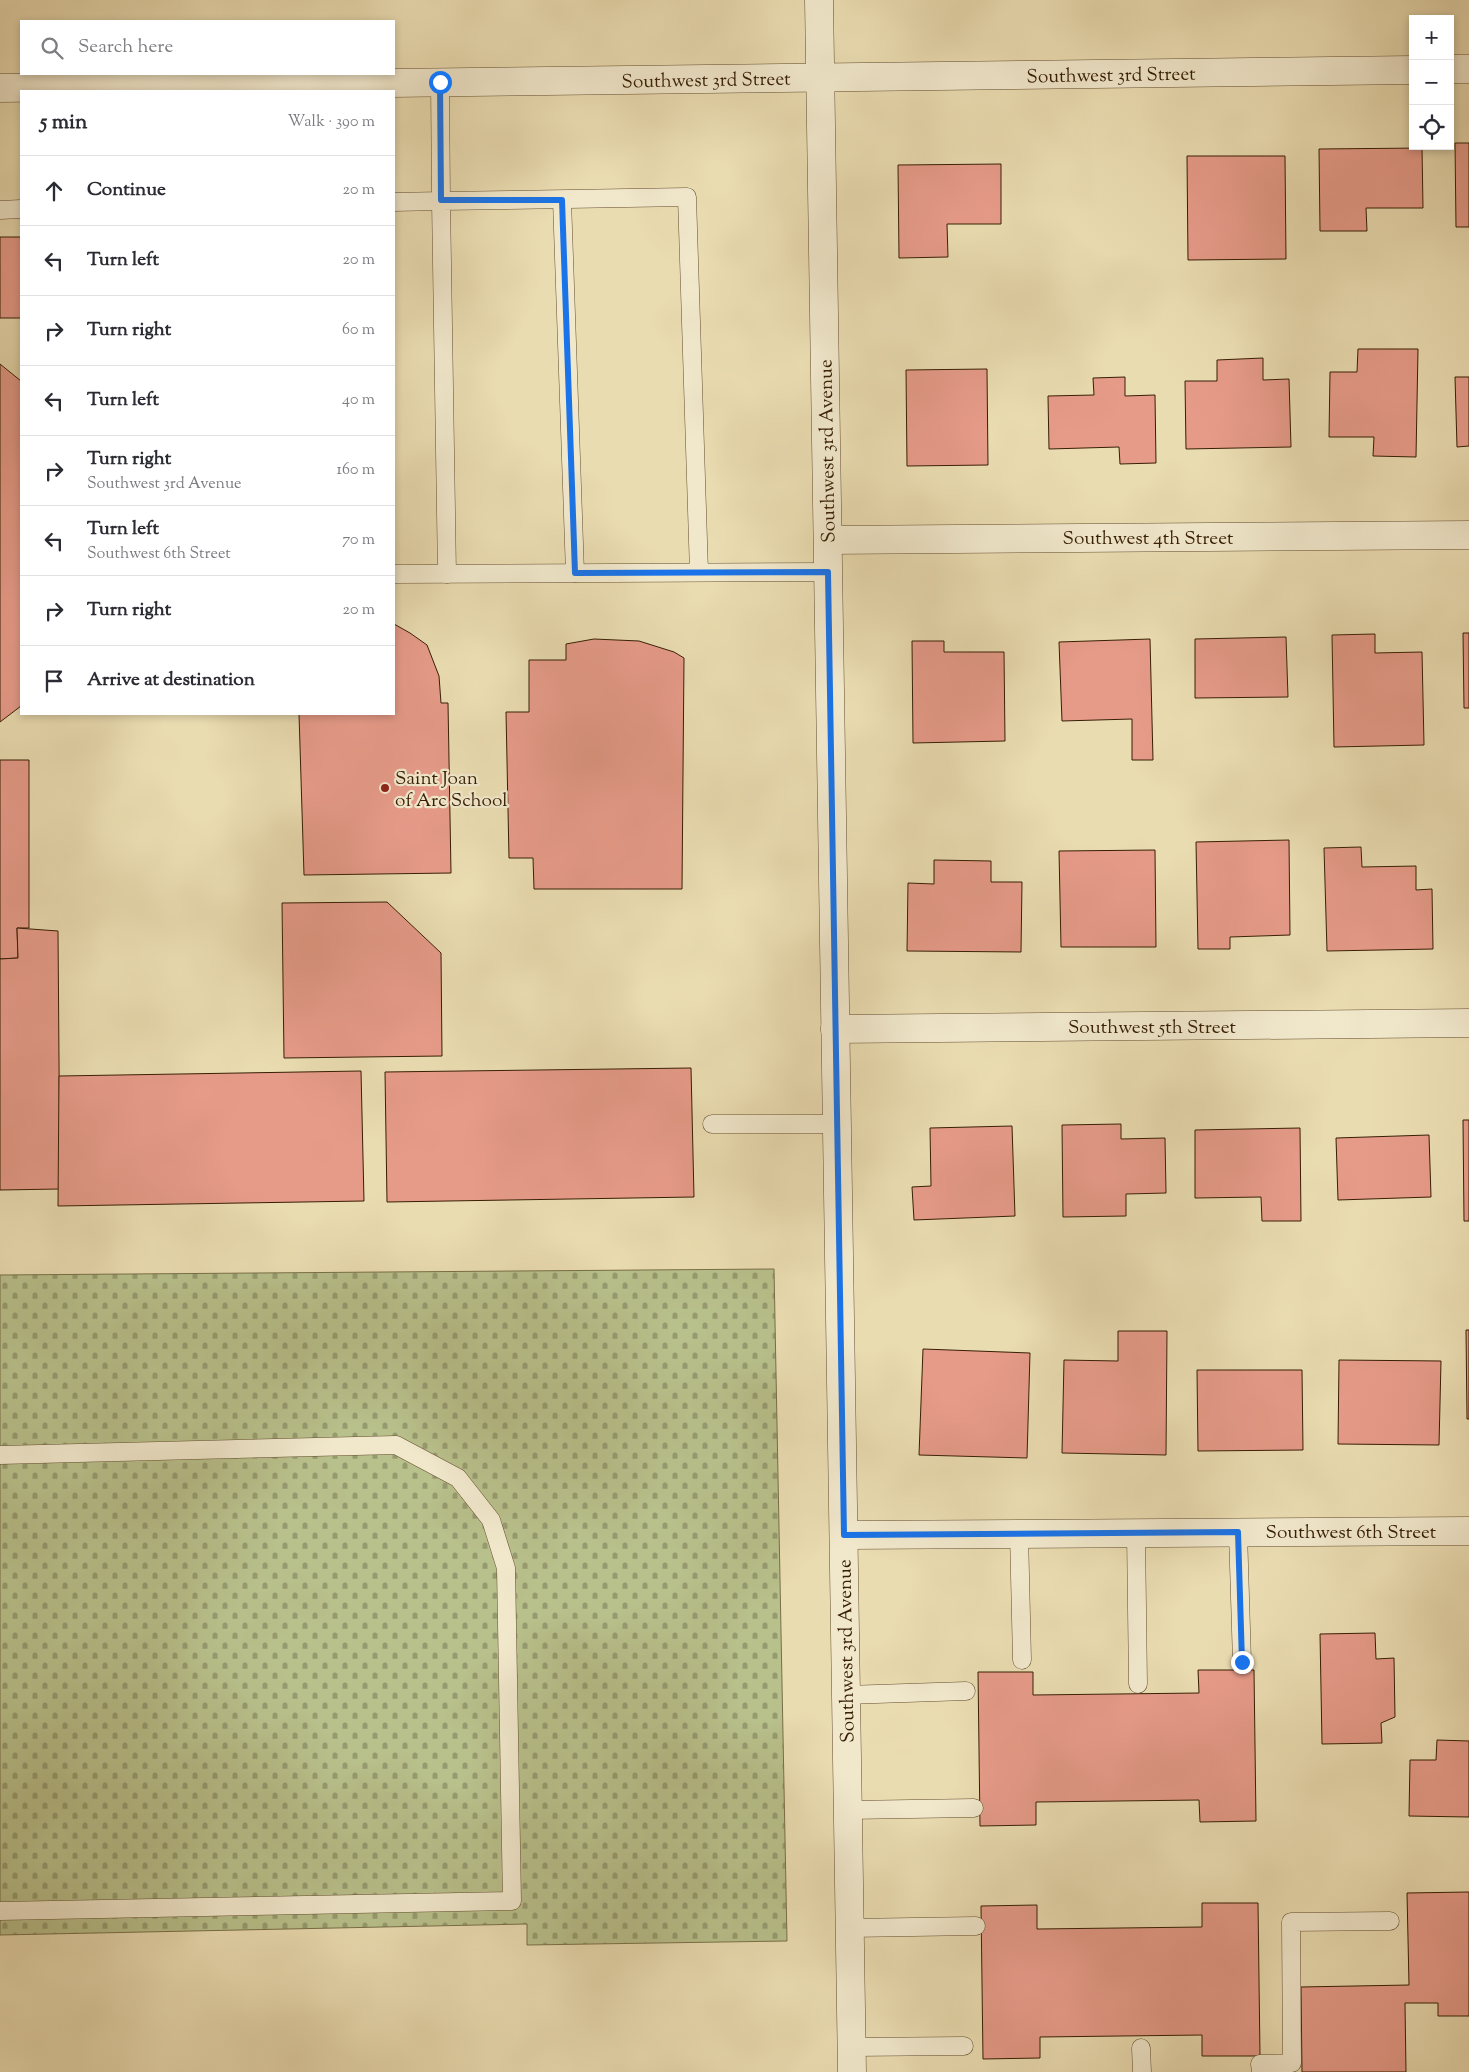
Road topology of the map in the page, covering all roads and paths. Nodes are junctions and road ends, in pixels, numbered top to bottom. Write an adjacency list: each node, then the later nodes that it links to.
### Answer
1 (819, 0): 5 (street, Southwest 3rd Avenue)
2 (1454, 69): 3 (street)
3 (1469, 69)
4 (1409, 70): 5 (street, Southwest 3rd Street)
5 (820, 78): 6 (street, Southwest 3rd Street); 15 (street, Southwest 3rd Avenue)
6 (440, 82): 8 (street, Southwest 3rd Street); 9 (lane)
7 (0, 88): 8 (street, Southwest 3rd Street)
8 (211, 88)
9 (441, 200): 10 (lane); 11 (lane); 20 (lane)
10 (562, 200): 16 (lane); 18 (lane)
11 (395, 202)
12 (20, 209): 13 (lane)
13 (0, 210)
14 (1469, 534): 15 (street, Southwest 4th Street)
15 (828, 540): 17 (street, Southwest 3rd Avenue)
16 (699, 572): 17 (lane); 18 (lane)
17 (828, 572): 22 (street, Southwest 3rd Avenue)
18 (575, 573): 20 (lane)
19 (395, 574): 20 (lane)
20 (447, 574)
21 (1469, 1024): 22 (street, Southwest 5th Street)
22 (835, 1029): 24 (street, Southwest 3rd Avenue)
23 (712, 1124): 24 (lane)
24 (836, 1124): 30 (street, Southwest 3rd Avenue)
25 (0, 1455): 38 (lane)
26 (1469, 1531): 27 (street, Southwest 6th Street)
27 (1238, 1532): 28 (street, Southwest 6th Street); 32 (lane)
28 (1136, 1533): 29 (street, Southwest 6th Street); 33 (lane)
29 (1019, 1534): 30 (street, Southwest 6th Street); 31 (lane)
30 (844, 1535): 35 (street, Southwest 3rd Avenue)
31 (1022, 1660)
32 (1242, 1662)
33 (1138, 1684)
34 (966, 1691): 35 (lane)
35 (846, 1695): 37 (street, Southwest 3rd Avenue)
36 (974, 1808): 37 (lane)
37 (848, 1810): 41 (street, Southwest 3rd Avenue)
38 (0, 1911)
39 (1390, 1921): 46 (lane)
40 (976, 1926): 41 (lane)
41 (850, 1928): 44 (street, Southwest 3rd Avenue)
42 (964, 2046): 44 (lane)
43 (1141, 2048): 45 (lane)
44 (852, 2059)
45 (1142, 2072)
46 (1261, 2072)

